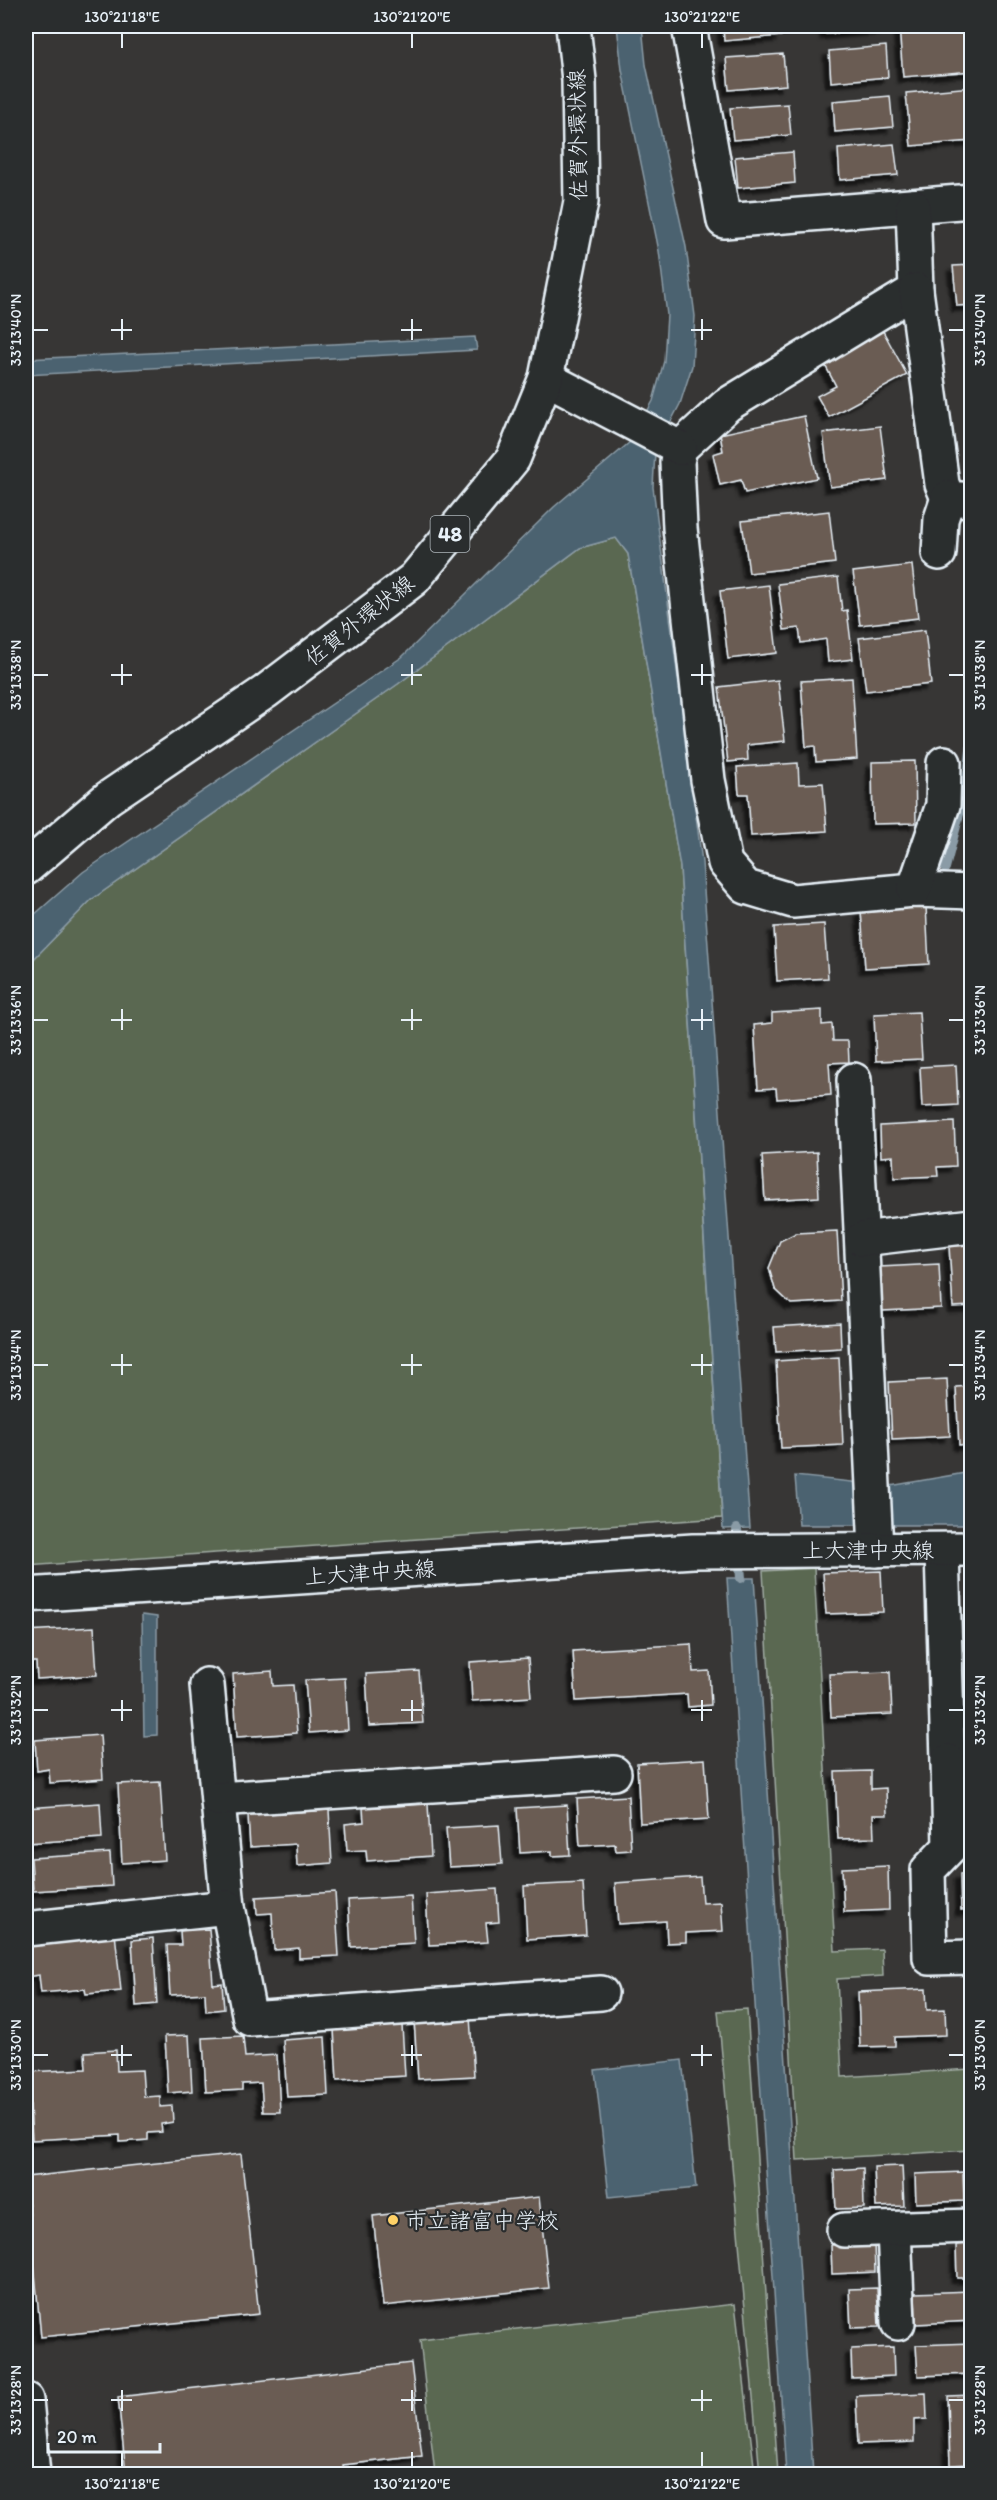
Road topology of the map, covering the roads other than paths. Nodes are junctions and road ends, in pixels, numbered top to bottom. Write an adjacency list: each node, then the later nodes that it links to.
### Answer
1 (573, 26): 6 (street, 佐賀外環状線 / 48)
2 (689, 26): 4 (street)
3 (972, 201): 4 (street)
4 (913, 206): 5 (street)
5 (916, 290): 7 (street); 8 (street)
6 (546, 378): 7 (street); 11 (street, 佐賀外環状線 / 48)
7 (680, 447): 12 (street)
8 (960, 499): 9 (street)
9 (939, 553)
10 (944, 763): 12 (street)
11 (26, 868)
12 (914, 890): 13 (street)
13 (971, 894)
14 (854, 1080): 16 (street)
15 (972, 1226): 16 (street)
16 (862, 1239): 18 (street)
17 (957, 1549): 18 (street, 上大津中央線); 21 (street)
18 (876, 1550): 19 (street, 上大津中央線)
19 (26, 1595)
20 (207, 1685): 23 (street)
21 (960, 1760): 26 (street)
22 (614, 1773): 23 (street)
23 (218, 1799): 24 (street)
24 (228, 1907): 25 (street); 27 (street)
25 (26, 1929)
26 (972, 1957)
27 (601, 1993)
28 (972, 2226): 29 (street)
29 (894, 2229): 30 (street); 31 (street)
30 (844, 2230)
31 (898, 2323)
32 (26, 2400): 33 (street)
33 (33, 2475)

